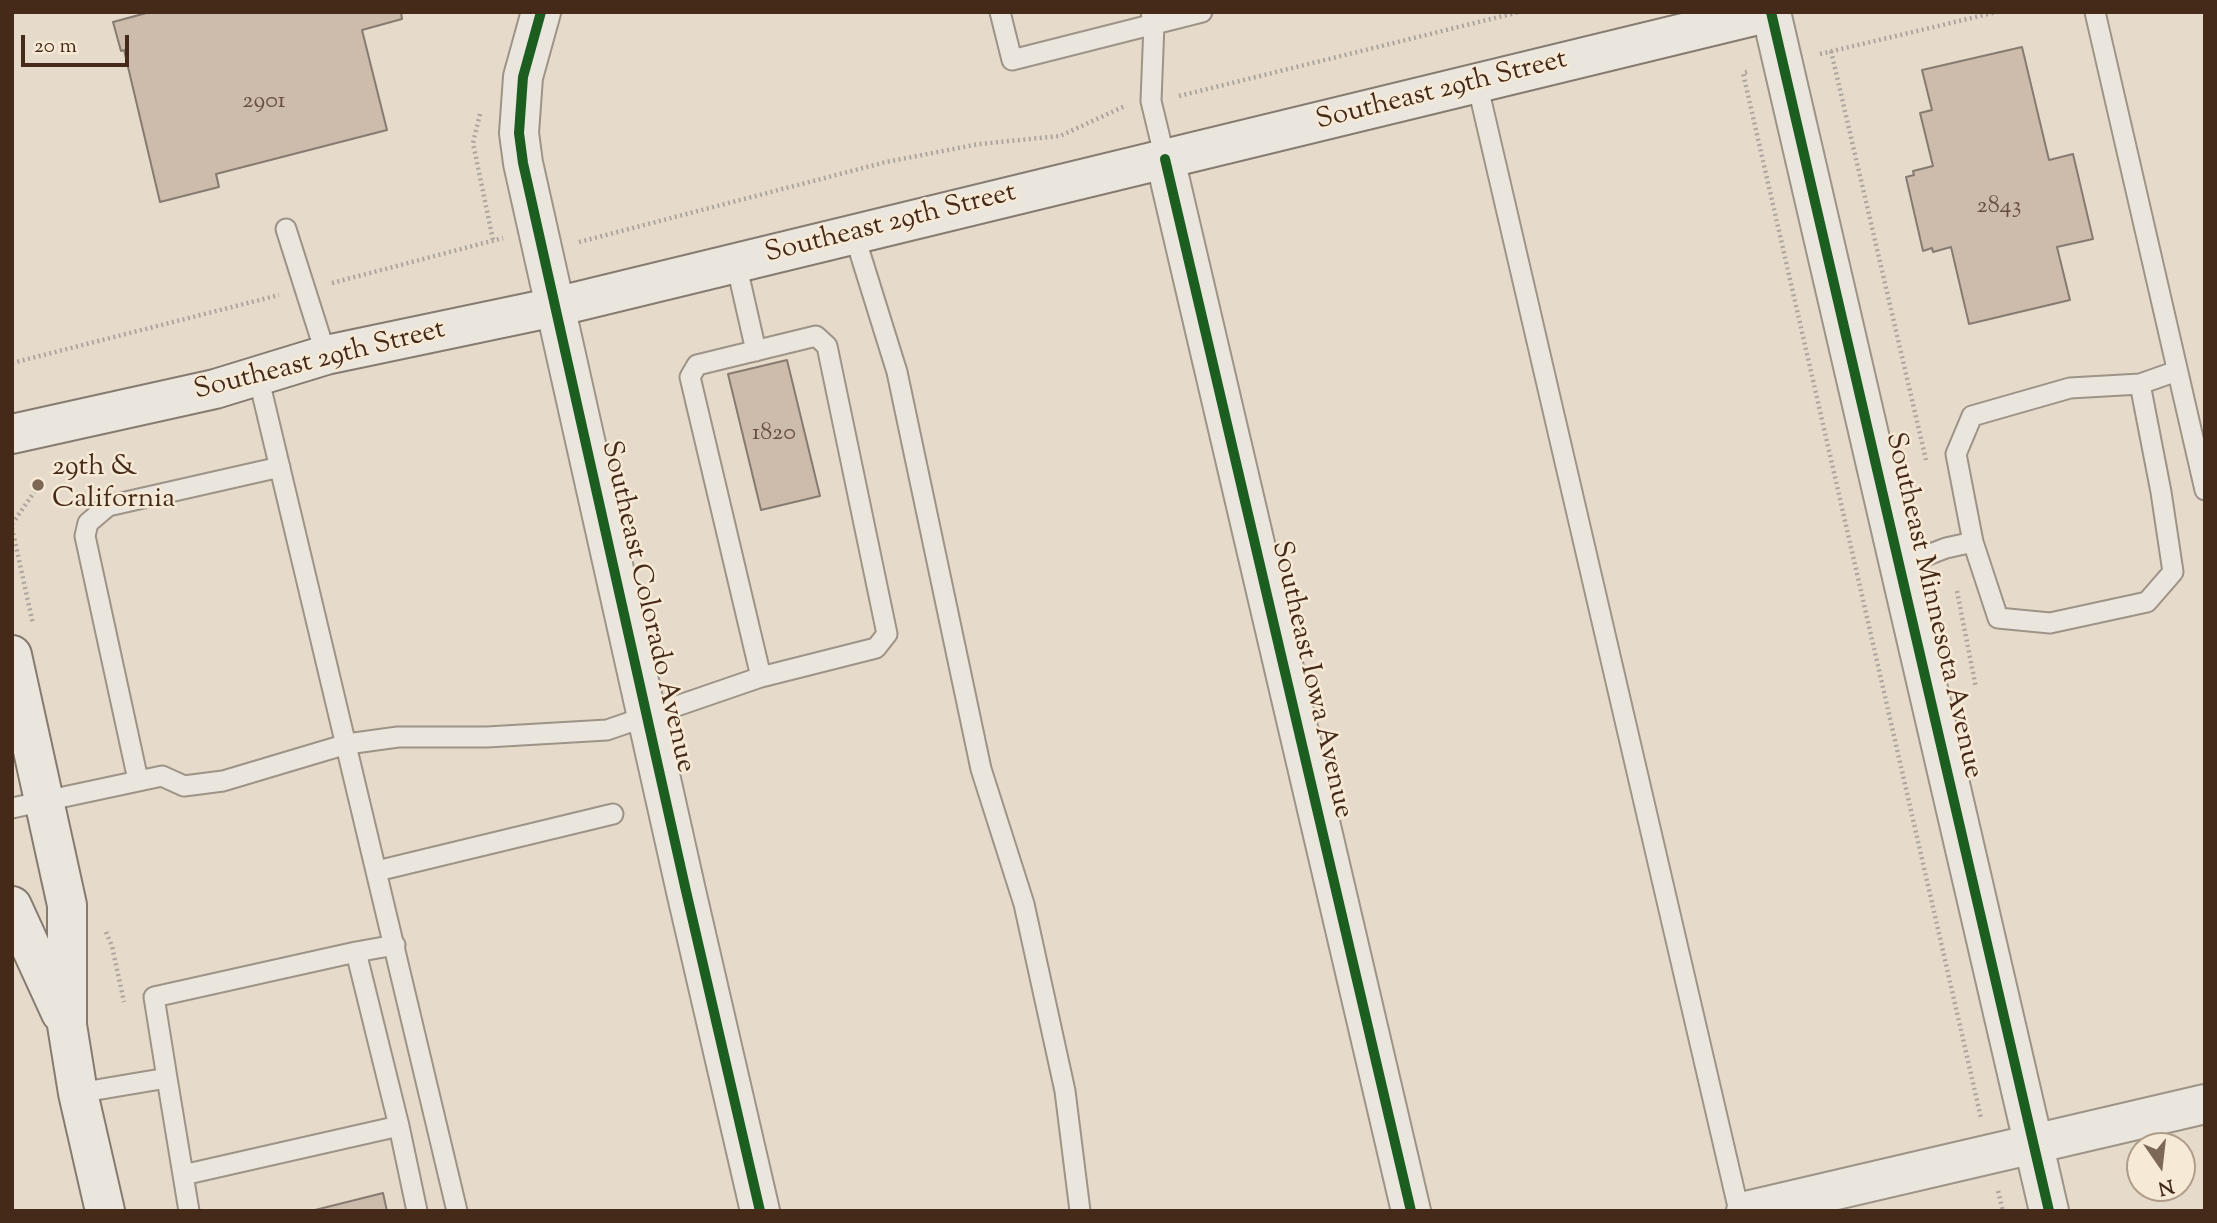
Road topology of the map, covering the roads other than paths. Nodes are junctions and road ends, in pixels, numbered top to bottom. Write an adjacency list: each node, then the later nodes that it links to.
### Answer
1 (541, 12): 12 (street, Southeast Colorado Avenue)
2 (1000, 12): 6 (lane)
3 (1202, 12): 6 (lane)
4 (1770, 12): 7 (street, Southeast 29th Street); 22 (street, Southeast Minnesota Avenue)
5 (2095, 12): 15 (lane)
6 (1153, 18): 8 (lane)
7 (1477, 83): 8 (street, Southeast 29th Street); 48 (lane)
8 (1166, 159): 10 (street, Southeast 29th Street); 47 (street, Southeast Iowa Avenue)
9 (286, 229): 14 (lane)
10 (854, 234): 11 (street, Southeast 29th Street); 46 (lane)
11 (736, 263): 12 (street, Southeast 29th Street); 13 (lane)
12 (555, 307): 14 (street, Southeast 29th Street); 25 (street, Southeast Colorado Avenue)
13 (756, 351): 24 (lane); 24 (lane)
14 (326, 355): 16 (street, Southeast 29th Street)
15 (2177, 371): 17 (lane); 20 (lane)
16 (258, 376): 18 (street, Southeast 29th Street); 19 (lane)
17 (2140, 384): 21 (lane); 21 (lane)
18 (12, 434)
19 (280, 467): 26 (lane); 27 (lane)
20 (2205, 490)
21 (1973, 542): 22 (lane)
22 (1899, 566): 39 (street, Southeast Minnesota Avenue)
23 (12, 655): 28 (street)
24 (761, 677): 25 (lane)
25 (647, 715): 26 (lane); 45 (street, Southeast Colorado Avenue)
26 (347, 744): 27 (lane); 30 (lane)
27 (138, 780): 28 (lane)
28 (28, 804): 34 (street)
29 (613, 814): 30 (lane)
30 (377, 871): 32 (lane)
31 (12, 906): 34 (street)
32 (395, 945): 33 (lane); 44 (lane)
33 (356, 952): 35 (lane); 38 (lane)
34 (66, 1025): 36 (street)
35 (167, 1079): 36 (lane); 40 (lane)
36 (78, 1093): 41 (street)
37 (2205, 1104): 39 (street)
38 (398, 1126): 40 (lane); 43 (lane)
39 (2033, 1143): 49 (street); 50 (street, Southeast Minnesota Avenue)
40 (183, 1175): 42 (lane)
41 (105, 1211)
42 (189, 1211)
43 (417, 1211)
44 (457, 1211)
45 (760, 1211)
46 (1080, 1211)
47 (1410, 1211)
48 (1739, 1211)
49 (1746, 1211)
50 (2049, 1211)

